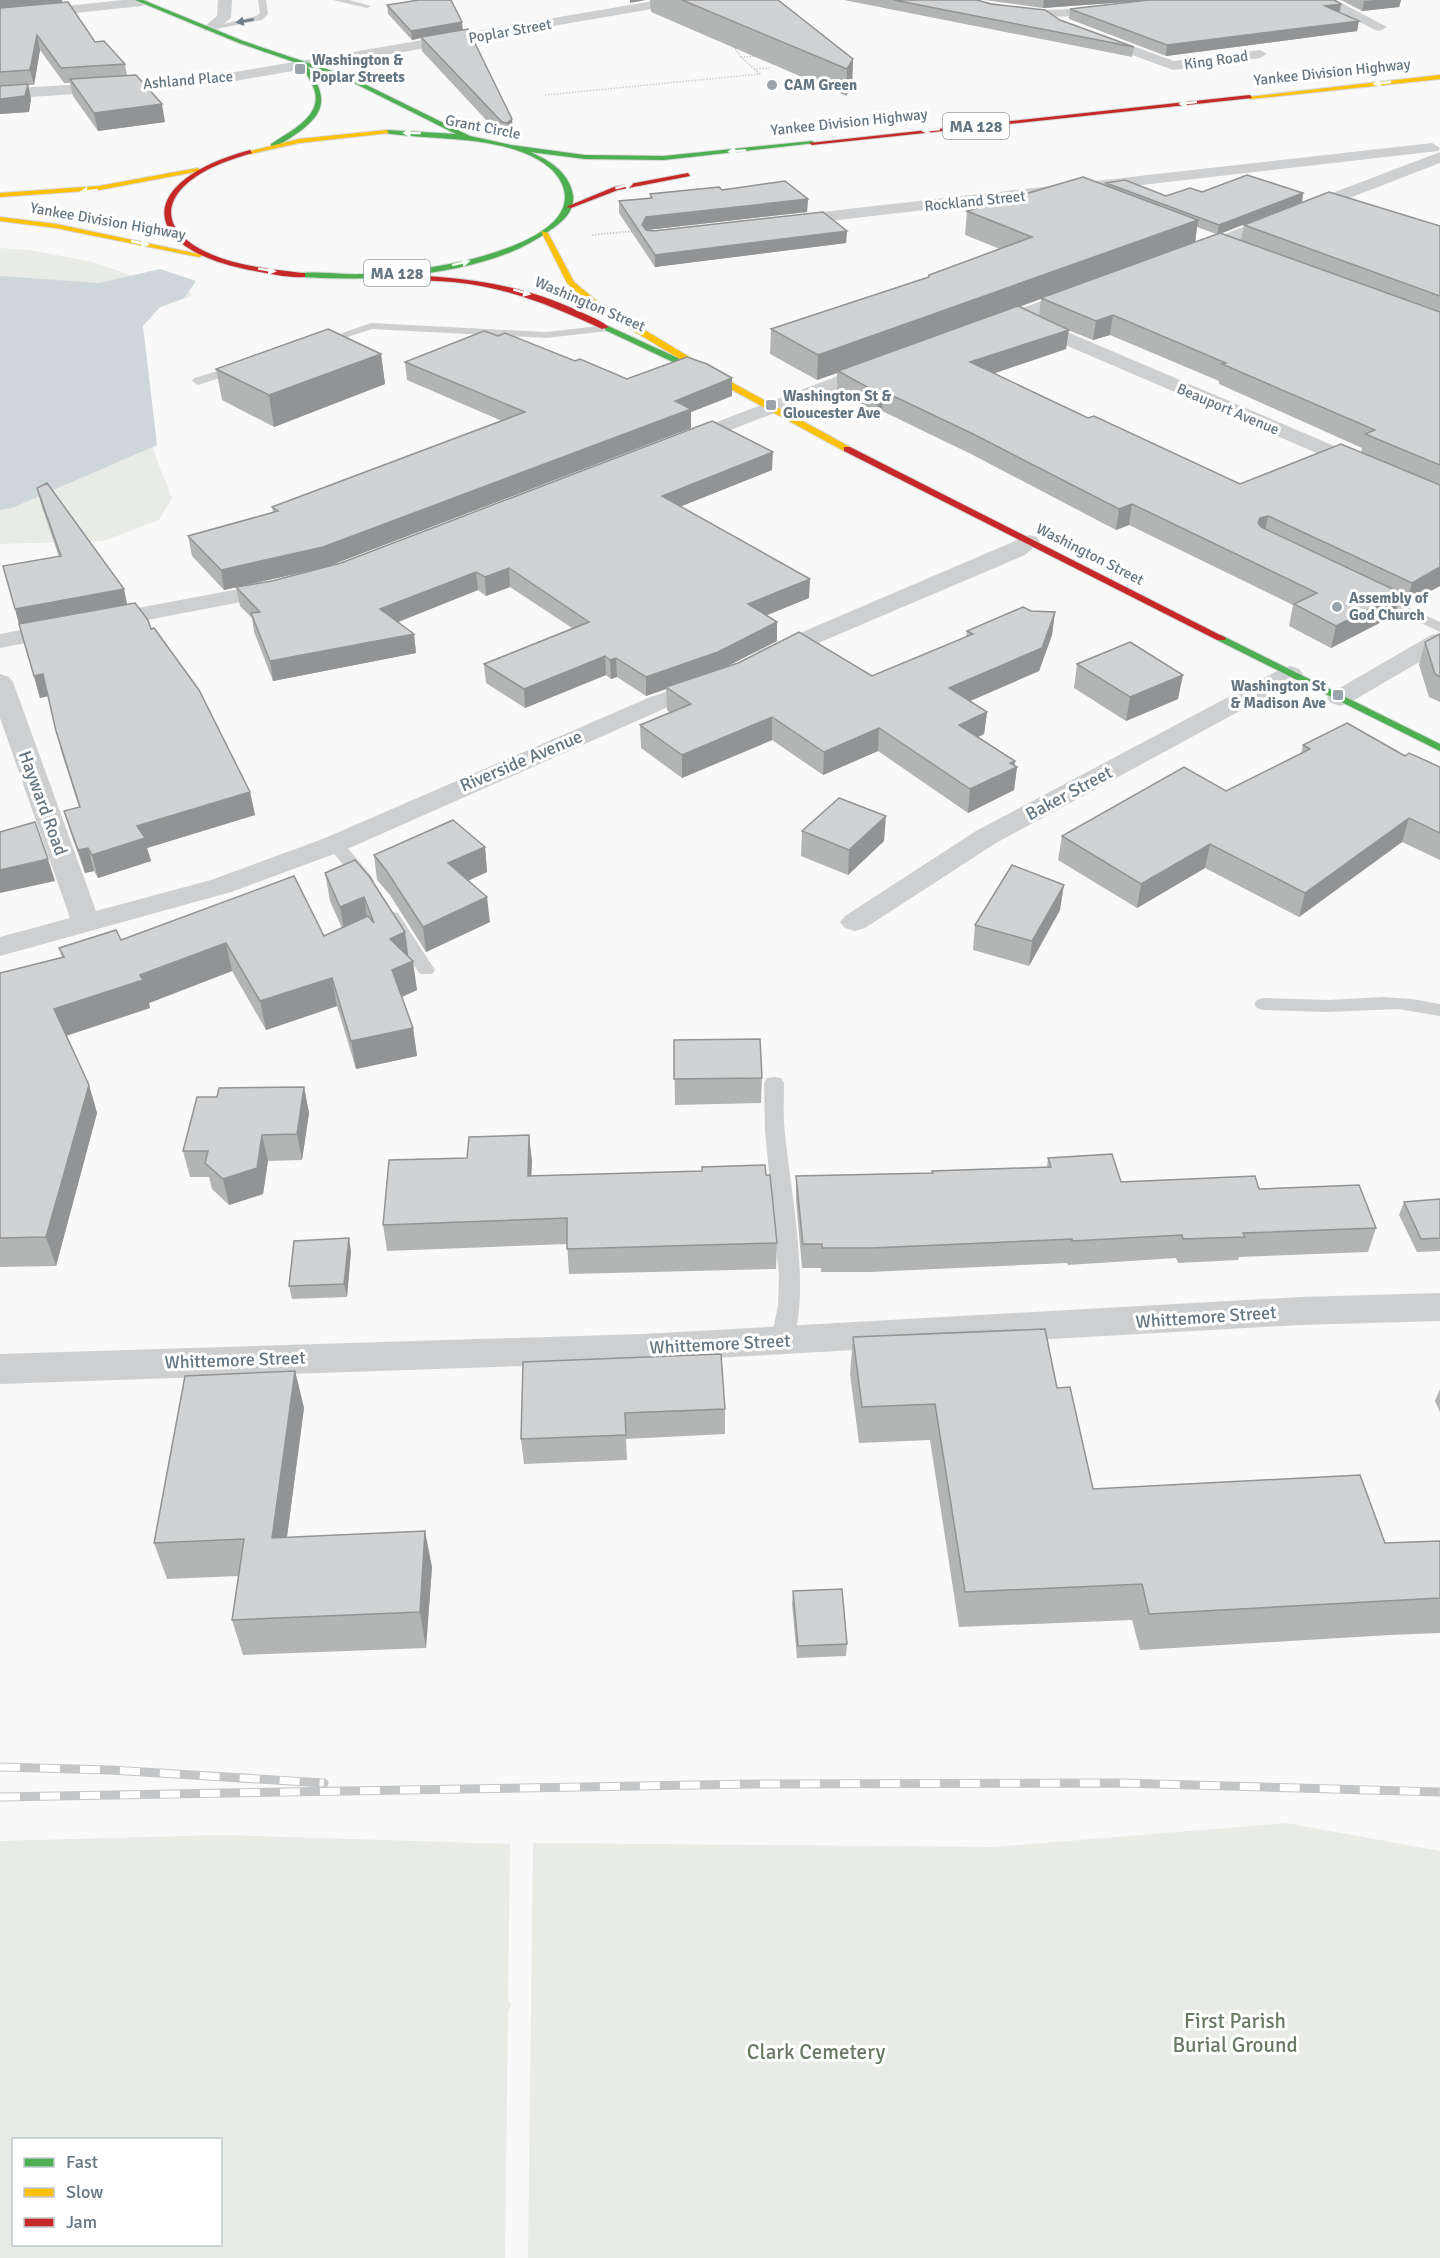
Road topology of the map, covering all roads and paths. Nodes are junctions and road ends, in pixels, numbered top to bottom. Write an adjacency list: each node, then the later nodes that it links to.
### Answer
1 (225, 0): 13 (street)
2 (262, 0): 13 (lane, one-way to 13)
3 (337, 0): 9 (lane)
4 (681, 0): 18 (street, Poplar Street)
5 (967, 0): 10 (street)
6 (1179, 0): 10 (street)
7 (1325, 0): 12 (street)
8 (140, 1): 11 (street); 13 (main road)
9 (367, 6)
10 (1047, 13): 15 (street, King Road)
11 (0, 17)
12 (1380, 27)
13 (210, 28): 18 (main road)
14 (736, 38): 17 (path)
15 (1260, 54)
16 (764, 55): 17 (path)
17 (741, 57): 20 (path)
18 (303, 64): 24 (street, Ashland Place); 26 (main road); 27 (main road)
19 (769, 68): 20 (path)
20 (754, 69): 25 (path)
21 (843, 71): 23 (path)
22 (1440, 77): 28 (main road, Yankee Division Highway / MA 128, one-way to 28)
23 (858, 83)
24 (0, 94)
25 (545, 95)
26 (468, 138): 27 (main road, Grant Circle / MA 128, one-way to 27); 28 (main road, Grant Circle / MA 128)
27 (273, 146): 30 (main road, Grant Circle / MA 128)
28 (511, 147): 35 (main road, Grant Circle)
29 (1440, 155): 32 (street, Rockland Street); 42 (street)
30 (208, 167): 33 (main road, Yankee Division Highway / MA 128, one-way to 33); 44 (main road, Grant Circle)
31 (704, 173): 35 (main road, MA 128, one-way to 31)
32 (1073, 190): 34 (street); 37 (street, Rockland Street)
33 (0, 195)
34 (1106, 202)
35 (569, 207): 38 (main road, Grant Circle / MA 128)
36 (0, 219): 44 (main road, Yankee Division Highway / MA 128, one-way to 44)
37 (770, 223)
38 (544, 232): 46 (main road, Grant Circle / MA 128, one-way to 38); 55 (main road, Washington Street)
39 (643, 233): 41 (path)
40 (1196, 235): 42 (street)
41 (583, 236)
42 (1218, 243): 43 (street); 45 (street)
43 (1240, 251)
44 (210, 257): 46 (main road, Grant Circle / MA 128, one-way to 46)
45 (1173, 259)
46 (360, 276): 49 (main road, Washington Street, one-way to 49)
47 (1094, 288): 48 (street)
48 (1016, 316): 50 (street); 58 (street, Beauport Avenue)
49 (608, 328): 51 (lane); 55 (main road, Washington Street)
50 (972, 333)
51 (309, 346)
52 (895, 361): 56 (street)
53 (248, 366): 54 (lane)
54 (198, 381)
55 (728, 384): 56 (main road, Washington Street)
56 (772, 407): 57 (street); 59 (main road, Washington Street)
57 (661, 449)
58 (1440, 499)
59 (1029, 542): 65 (main road, Washington Street); 69 (street, Riverside Avenue)
60 (305, 582): 64 (street)
61 (1357, 588): 62 (lane)
62 (1440, 628)
63 (1440, 640): 67 (street)
64 (0, 641)
65 (1290, 674): 67 (main road, Washington Street); 70 (street, Baker Street)
66 (0, 682): 71 (street, Hayward Road)
67 (1340, 698): 68 (main road, Washington Street)
68 (1440, 748)
69 (335, 844): 71 (street, Riverside Avenue); 73 (lane)
70 (855, 922)
71 (86, 923): 72 (street, Riverside Avenue)
72 (0, 947)
73 (426, 970)
74 (1263, 1004): 75 (lane)
75 (1440, 1010)
76 (774, 1083): 78 (lane)
77 (1440, 1307): 78 (street, Whittemore Street)
78 (782, 1341): 79 (street, Whittemore Street)
79 (0, 1369)

